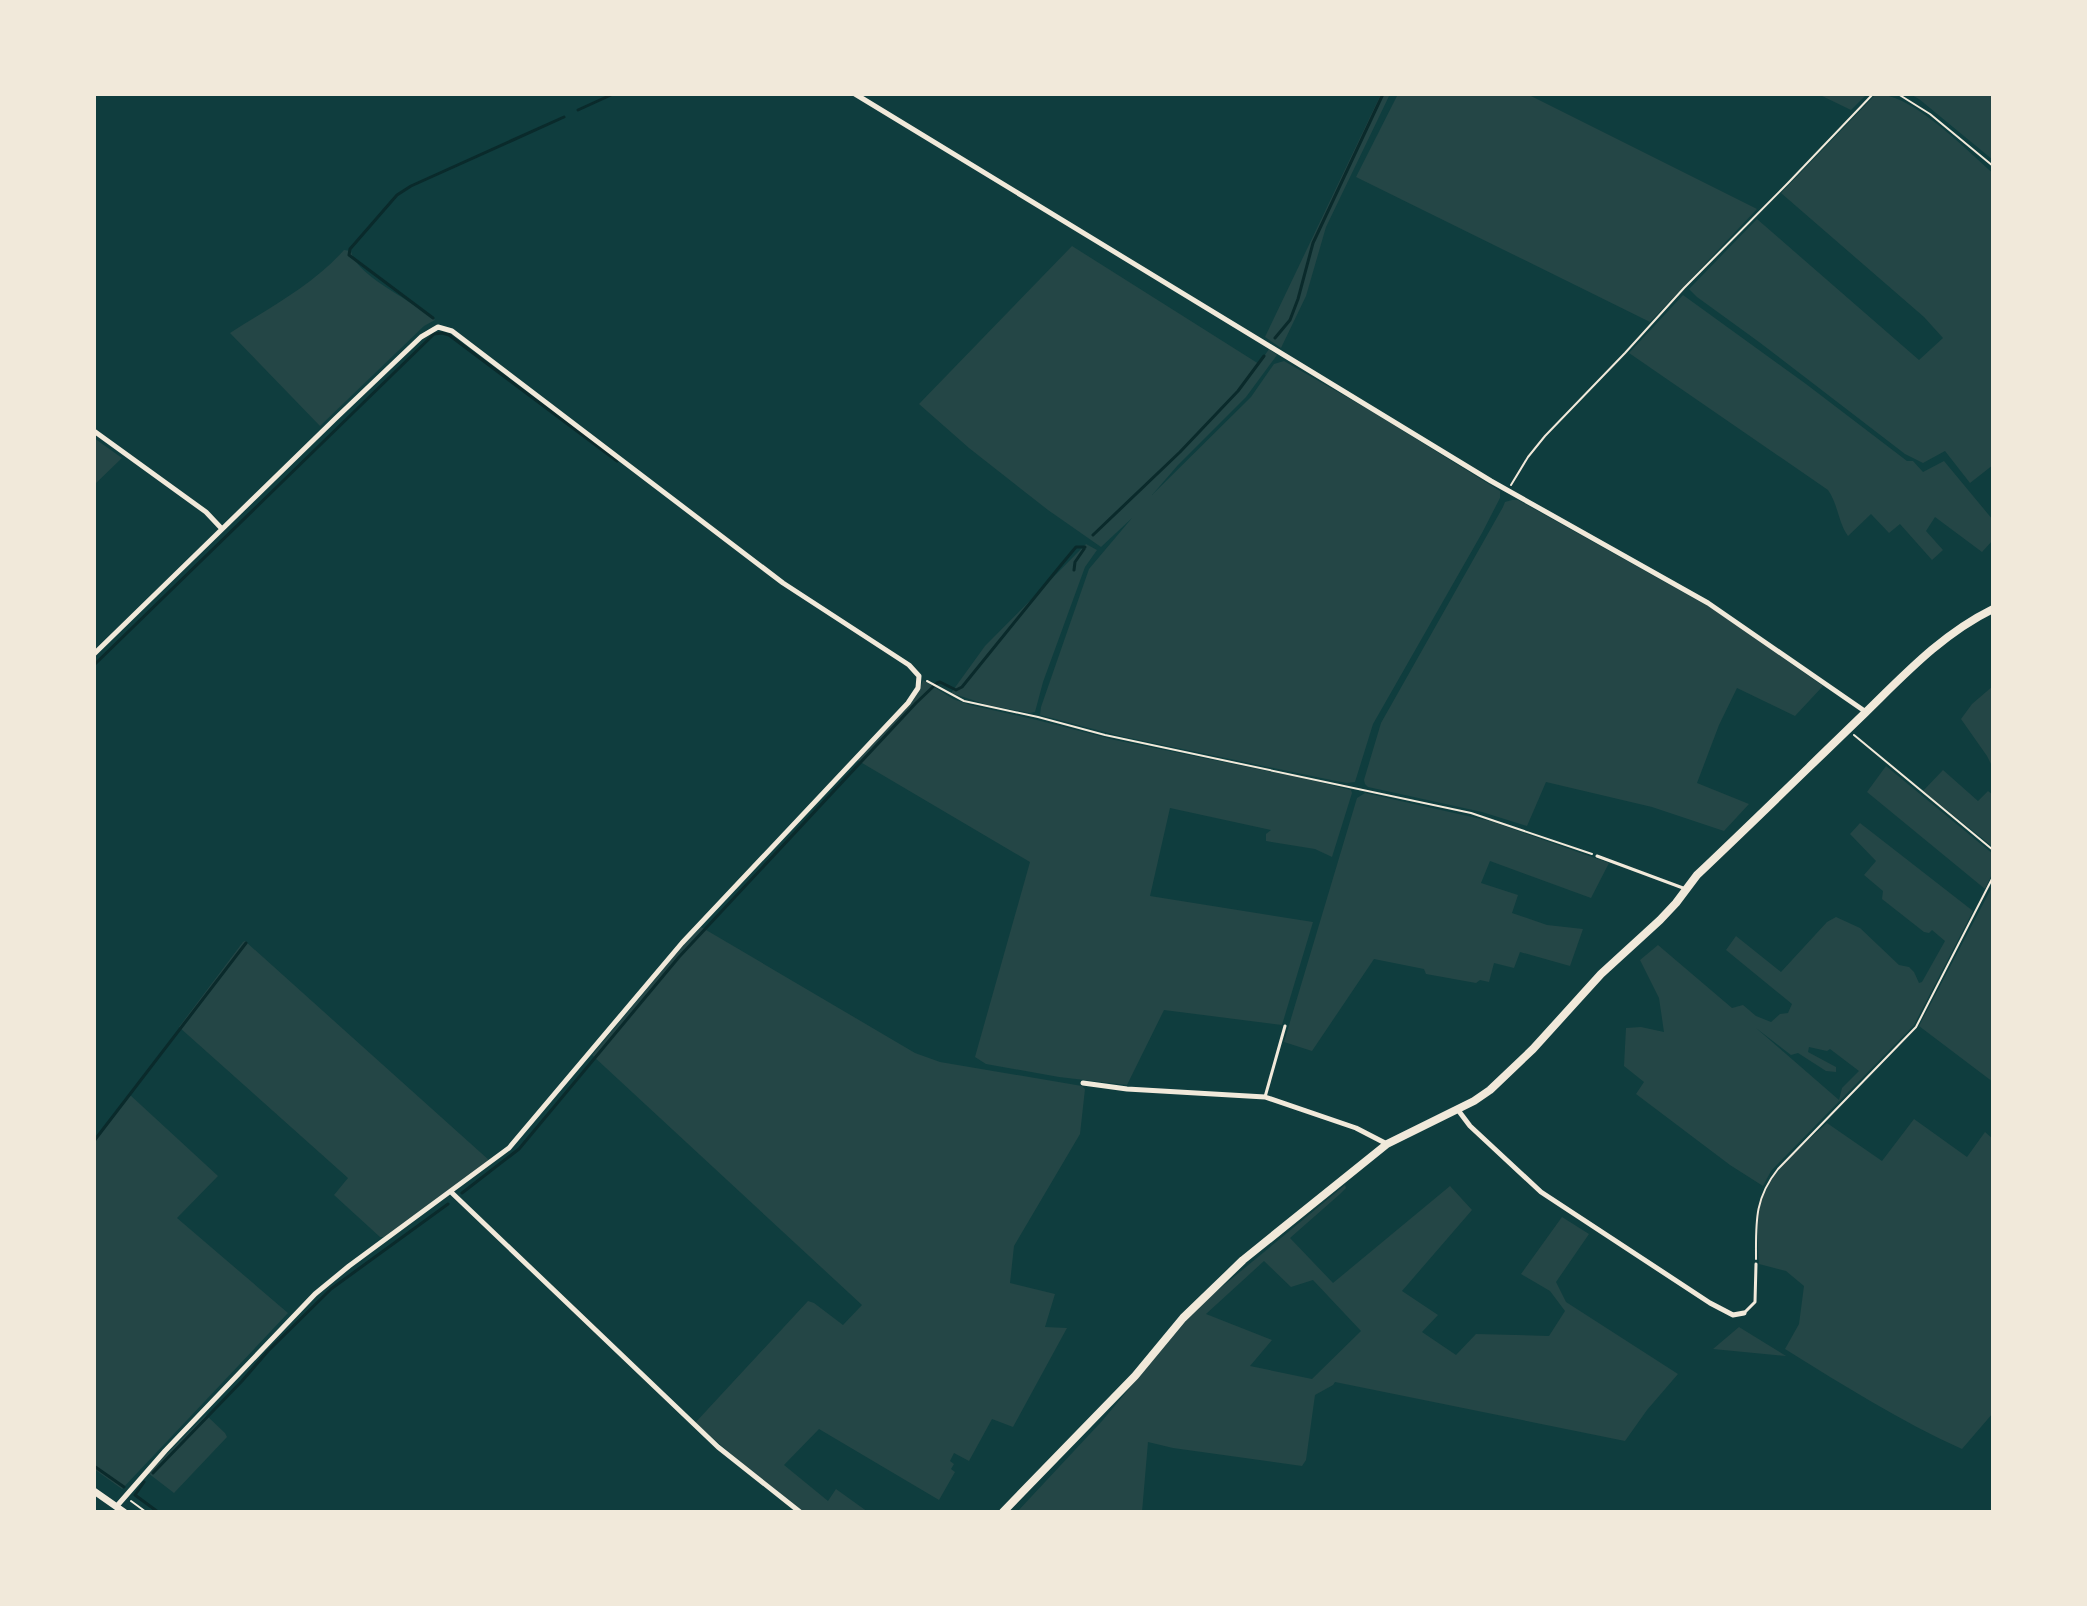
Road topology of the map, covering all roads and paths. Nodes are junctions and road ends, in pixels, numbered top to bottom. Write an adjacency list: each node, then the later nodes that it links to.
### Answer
1 (855, 94): 6 (street)
2 (1873, 94): 6 (path)
3 (1898, 94): 4 (path)
4 (1993, 166)
5 (94, 431): 7 (street)
6 (1508, 489): 11 (street)
7 (222, 529): 9 (street); 10 (street)
8 (1993, 609): 11 (main road)
9 (94, 654)
10 (919, 676): 14 (path); 22 (street)
11 (1866, 712): 12 (main road)
12 (1848, 729): 13 (path); 16 (main road)
13 (1993, 850)
14 (1597, 856): 16 (lane)
15 (1993, 877): 23 (path)
16 (1686, 890): 20 (main road)
17 (1285, 1026): 19 (lane)
18 (1083, 1083): 19 (street)
19 (1265, 1097): 21 (street)
20 (1458, 1110): 21 (main road); 24 (street)
21 (1387, 1144): 31 (main road)
22 (451, 1192): 26 (street); 30 (street)
23 (1756, 1264): 24 (lane)
24 (1744, 1313)
25 (94, 1491): 27 (street)
26 (124, 1496): 27 (street); 29 (path)
27 (116, 1507): 28 (street)
28 (124, 1512)
29 (146, 1512)
30 (800, 1512)
31 (1003, 1512)

